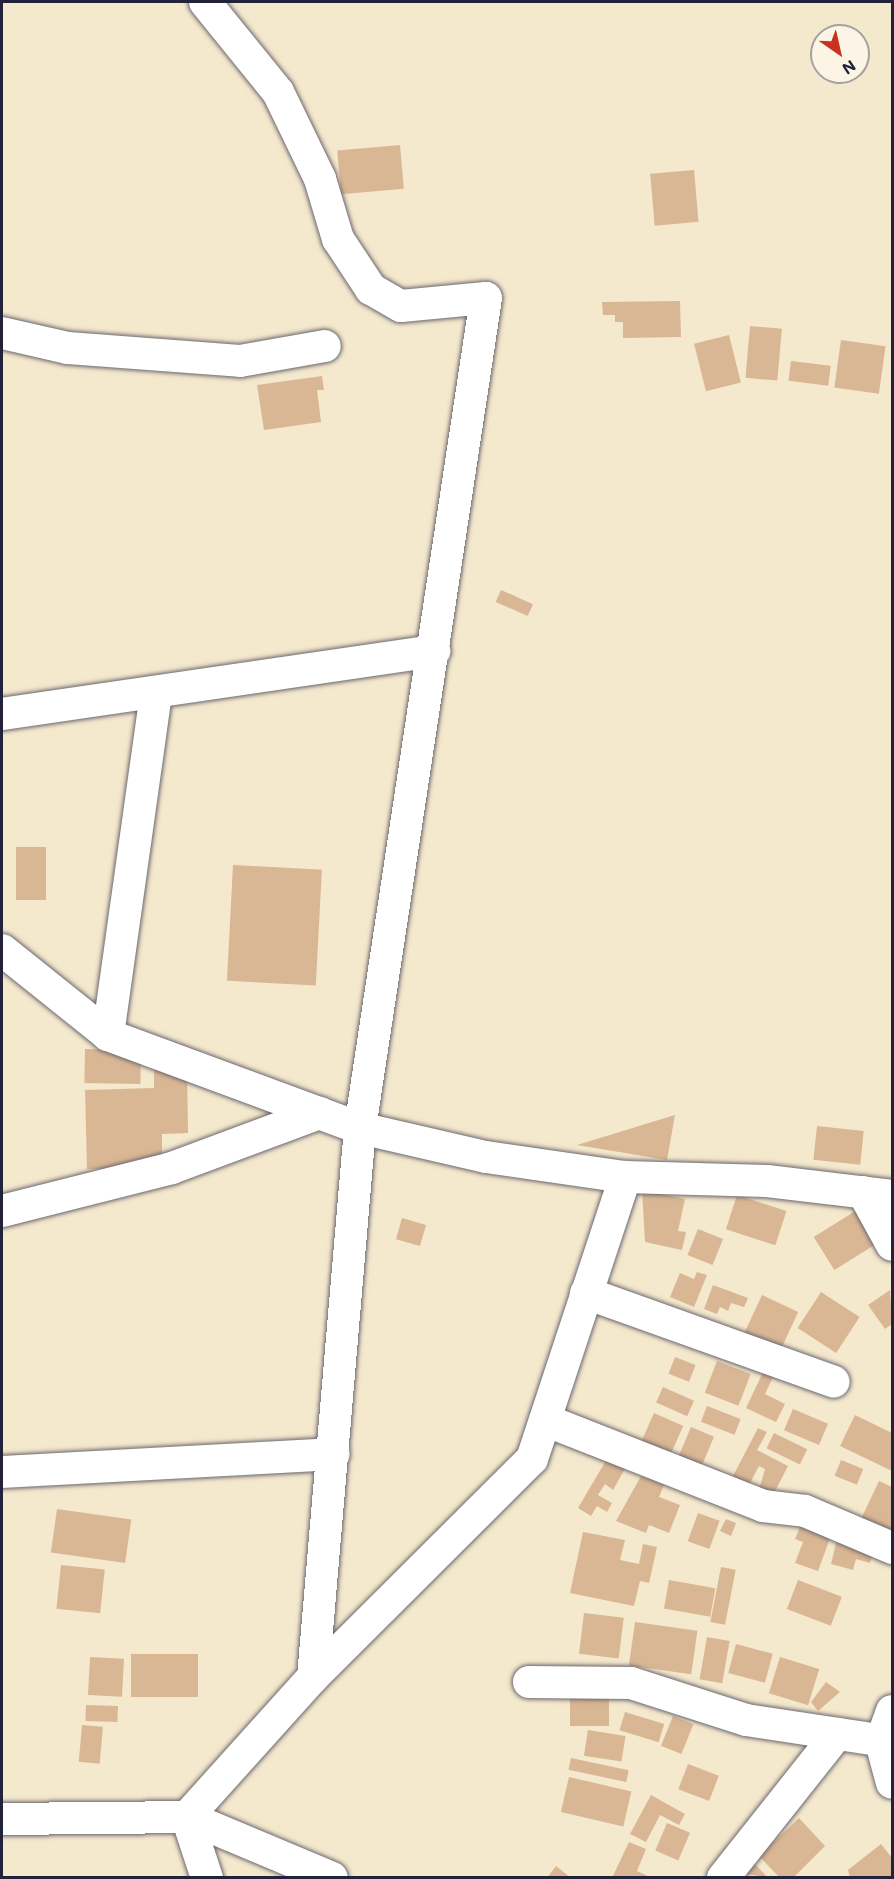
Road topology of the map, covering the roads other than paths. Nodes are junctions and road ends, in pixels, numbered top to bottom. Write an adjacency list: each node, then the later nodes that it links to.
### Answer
1 (205, 2): 4 (street)
2 (2, 333): 3 (street)
3 (325, 346)
4 (434, 651): 5 (street); 10 (street)
5 (156, 692): 6 (street); 8 (street)
6 (2, 714)
7 (2, 950): 8 (street)
8 (108, 1035): 9 (street)
9 (320, 1113): 10 (street); 13 (street)
10 (360, 1128): 11 (street); 18 (street)
11 (625, 1177): 12 (street); 15 (street)
12 (878, 1194): 14 (street)
13 (2, 1211)
14 (892, 1245)
15 (586, 1293): 16 (street); 17 (street)
16 (834, 1383)
17 (545, 1420): 20 (street); 21 (street)
18 (334, 1454): 19 (street); 21 (street)
19 (2, 1472)
20 (892, 1548)
21 (313, 1677): 27 (street)
22 (529, 1682): 24 (street)
23 (892, 1711): 25 (street)
24 (837, 1734): 25 (street); 29 (street)
25 (887, 1742): 26 (street)
26 (892, 1783)
27 (187, 1817): 28 (street); 30 (street); 31 (street)
28 (2, 1819)
29 (726, 1876)
30 (207, 1878)
31 (332, 1878)

